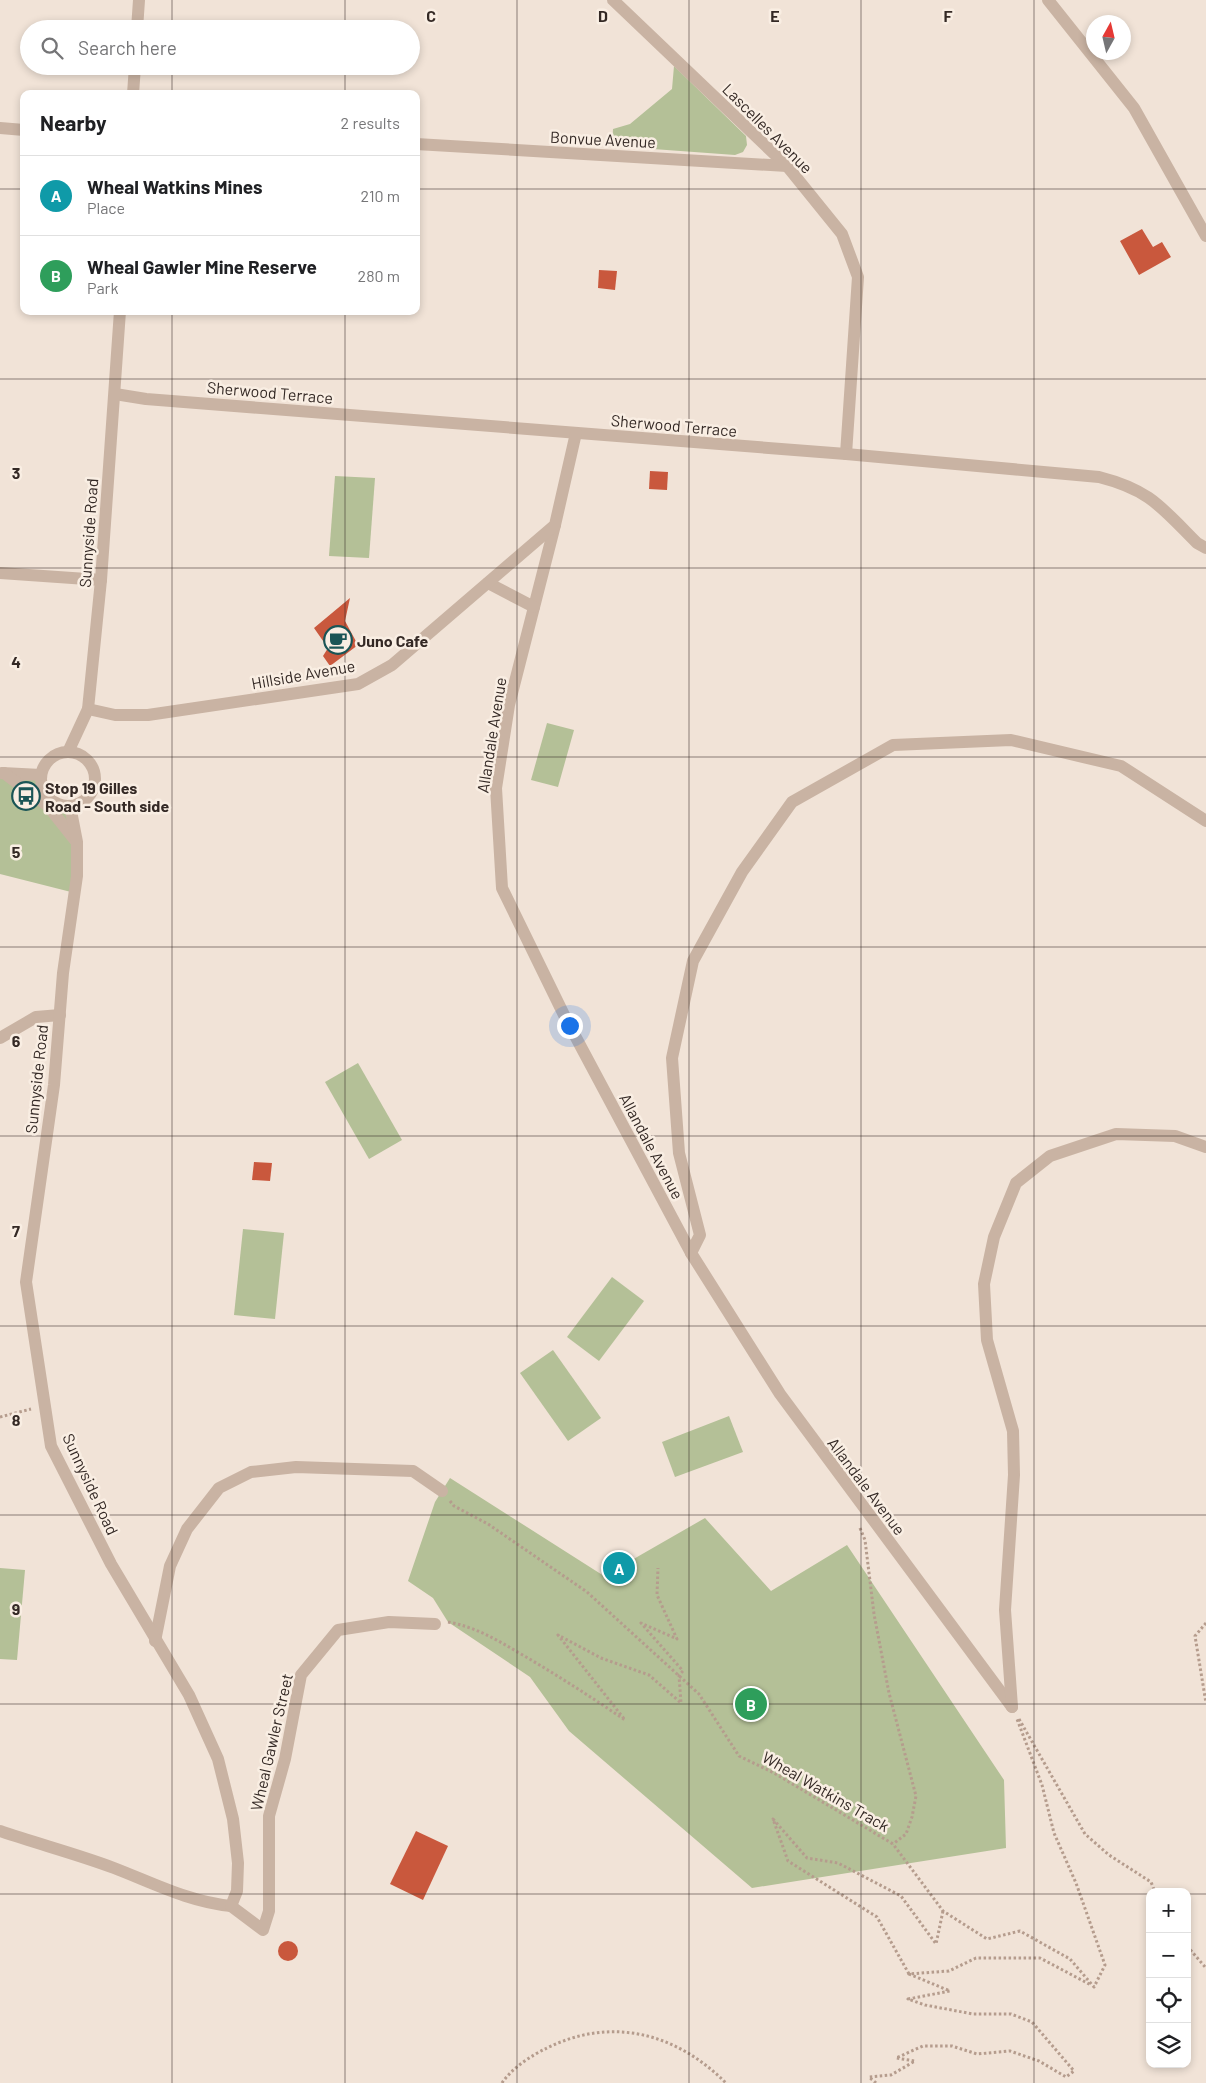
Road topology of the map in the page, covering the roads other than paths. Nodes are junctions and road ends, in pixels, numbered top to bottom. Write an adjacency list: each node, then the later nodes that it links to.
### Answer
1 (139, 0): 4 (street)
2 (613, 0): 10 (street, Lascelles Avenue)
3 (1049, 3): 11 (street)
4 (138, 20)
5 (134, 75): 6 (street)
6 (133, 90)
7 (0, 128): 8 (street)
8 (20, 130)
9 (420, 144): 10 (street, Bonvue Avenue)
10 (788, 166): 15 (street, Lascelles Avenue)
11 (1206, 236)
12 (120, 315): 13 (street, Sunnyside Road)
13 (115, 394): 14 (street, Sherwood Terrace); 19 (street, Sunnyside Road)
14 (576, 433): 15 (street, Sherwood Terrace); 16 (street)
15 (846, 454): 17 (street, Sherwood Terrace)
16 (555, 525): 20 (street, Hillside Avenue); 21 (street, Allandale Avenue)
17 (1206, 548)
18 (0, 573): 19 (street)
19 (101, 580): 22 (street, Sunnyside Road)
20 (488, 583): 21 (street); 22 (street, Hillside Avenue)
21 (534, 607): 32 (street, Allandale Avenue)
22 (88, 709): 23 (street, Sunnyside Road)
23 (68, 752): 25 (street); 26 (street)
24 (2, 772): 25 (street); 28 (street)
25 (41, 775): 26 (street)
26 (70, 806): 28 (street, Sunnyside Road)
27 (1206, 821): 32 (street)
28 (77, 842): 29 (street, Sunnyside Road)
29 (60, 1015): 30 (street); 35 (street, Sunnyside Road)
30 (0, 1038)
31 (1206, 1147): 32 (street, Allandale Avenue)
32 (691, 1252)
33 (442, 1491): 35 (street)
34 (435, 1624): 37 (street, Wheal Gawler Street)
35 (155, 1640): 37 (street, Sunnyside Road)
36 (0, 1831): 37 (street)
37 (231, 1906)

